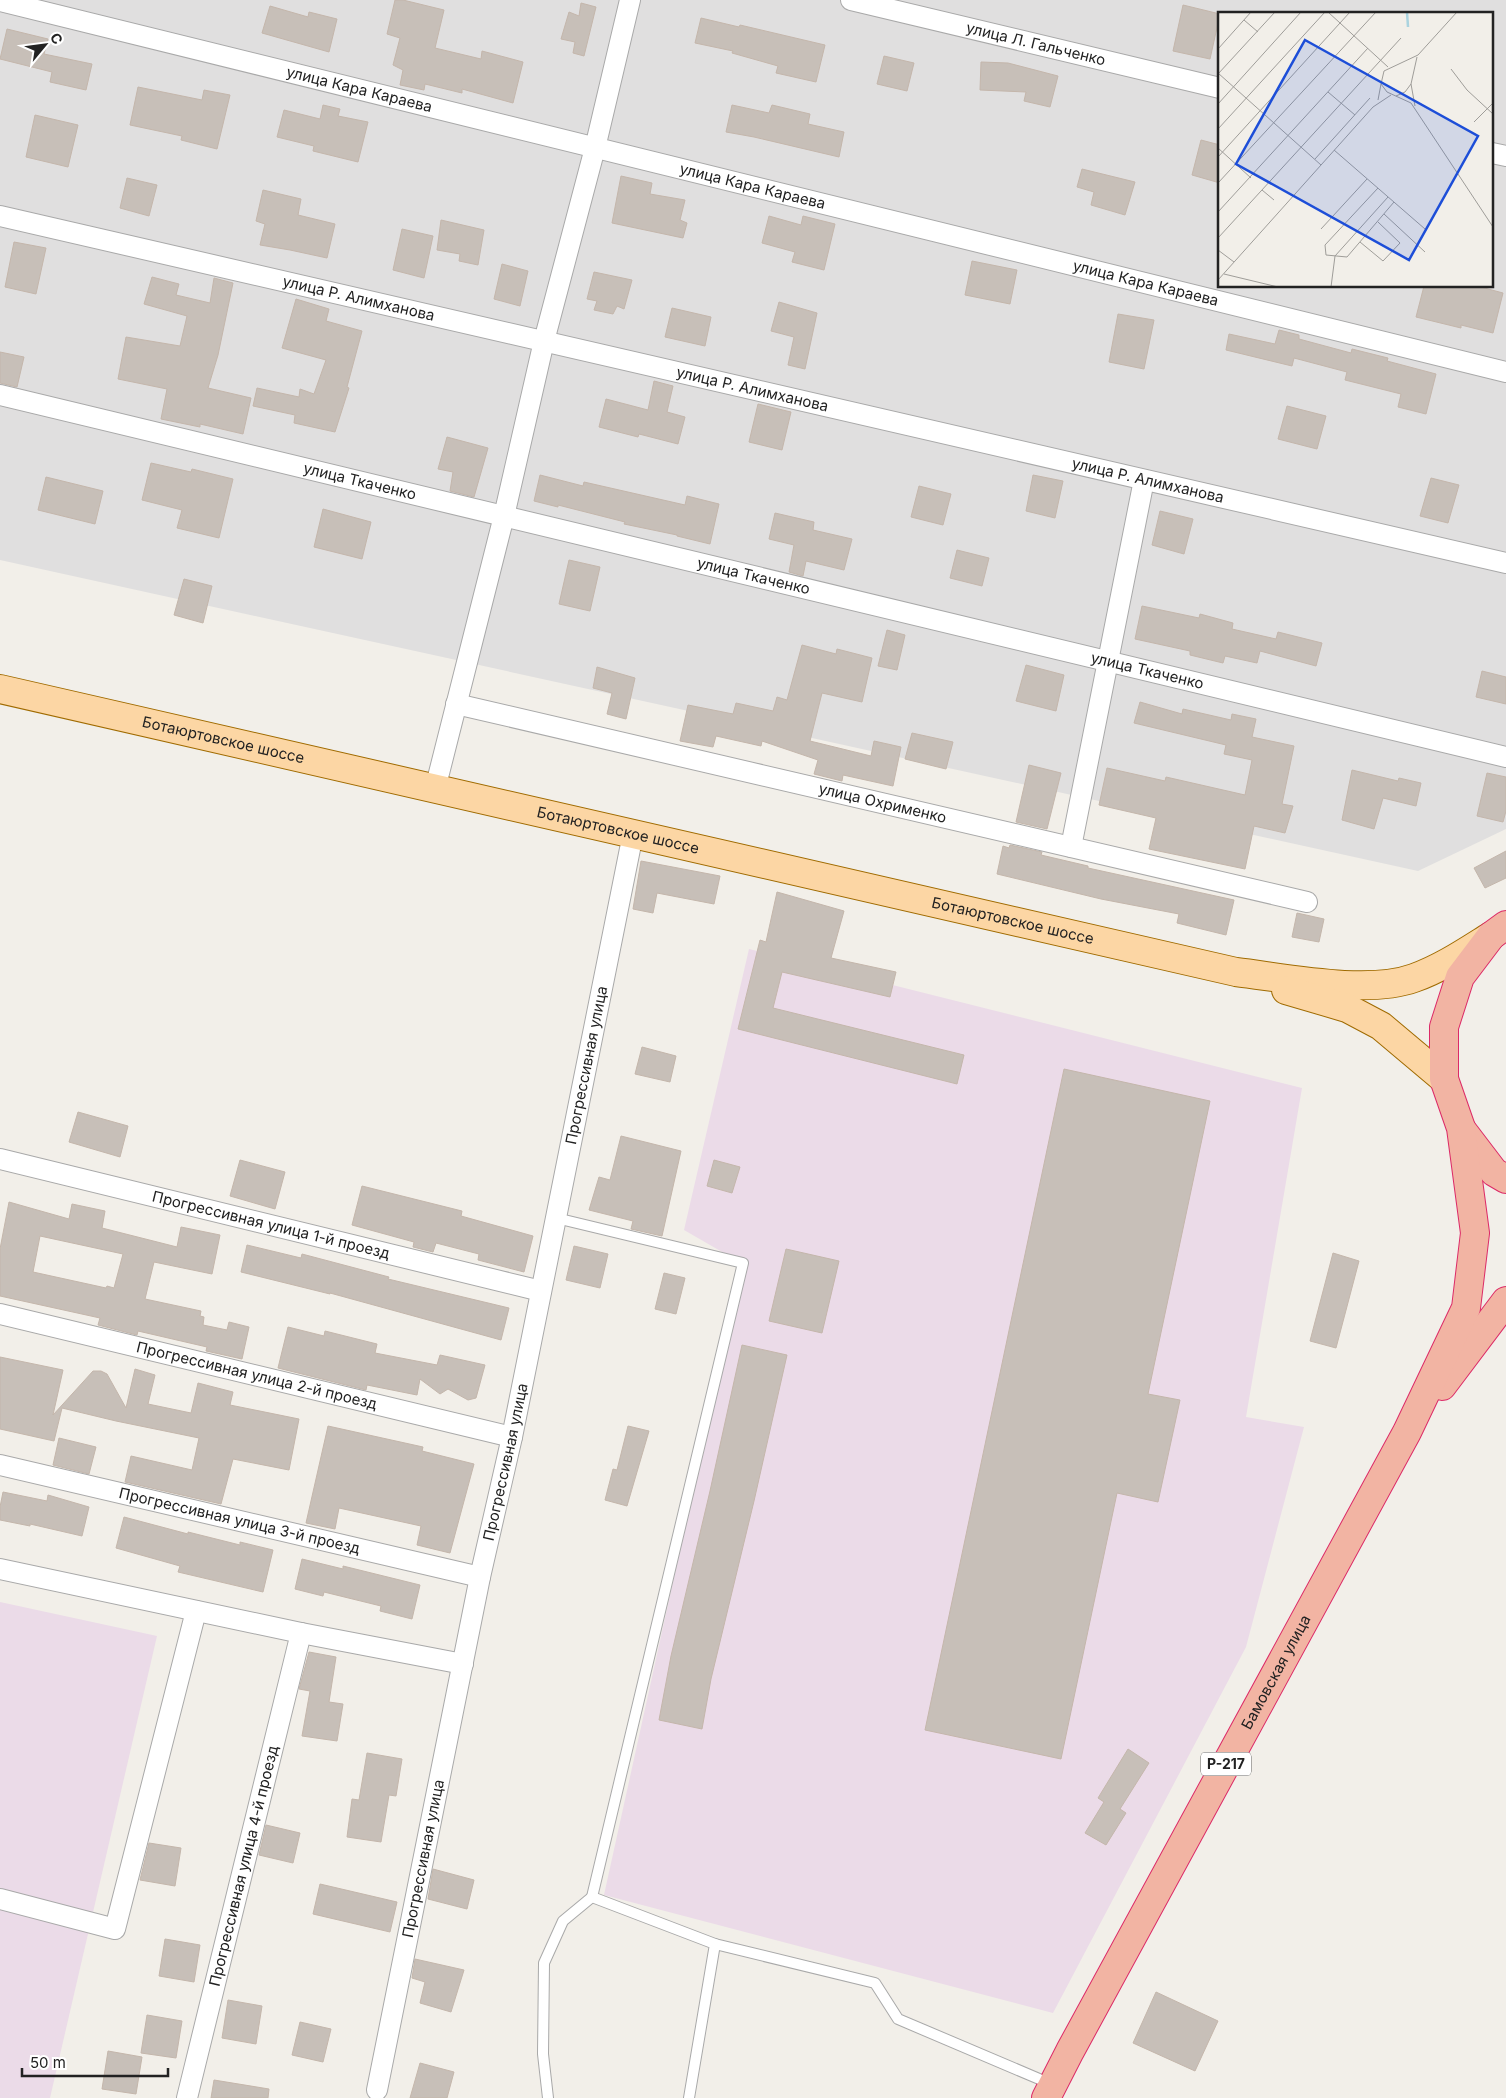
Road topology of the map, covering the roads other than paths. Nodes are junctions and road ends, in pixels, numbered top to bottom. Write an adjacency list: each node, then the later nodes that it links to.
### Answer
1 (630, 0): 5 (street)
2 (851, 0): 4 (street, улица Л. Гальченко)
3 (0, 1): 5 (street, улица Кара Караева)
4 (1218, 88)
5 (595, 148): 7 (street); 8 (street, улица Кара Караева)
6 (0, 216): 7 (street, улица Р. Алимханова)
7 (544, 341): 10 (street, улица Р. Алимханова); 11 (street)
8 (1506, 372)
9 (0, 395): 11 (street, улица Ткаченко)
10 (1144, 480): 12 (street, улица Р. Алимханова); 13 (street)
11 (504, 516): 13 (street, улица Ткаченко); 15 (street)
12 (1506, 563)
13 (1107, 661): 16 (street, улица Ткаченко); 19 (street)
14 (0, 689): 17 (main road, Ботаюртовское шоссе)
15 (456, 704): 17 (street); 19 (street, улица Охрименко)
16 (1506, 757)
17 (435, 789): 18 (main road, Ботаюртовское шоссе)
18 (633, 834): 22 (main road, Ботаюртовское шоссе); 27 (street, Прогрессивная улица)
19 (1071, 847): 20 (street, улица Охрименко)
20 (1307, 902)
21 (1499, 930): 22 (main road); 23 (highway)
22 (1236, 972): 23 (main road)
23 (1444, 1079): 24 (highway)
24 (1461, 1128): 26 (highway); 31 (highway)
25 (0, 1159): 28 (street, Прогрессивная улица 1-й проезд)
26 (1506, 1179)
27 (556, 1218): 28 (street, Прогрессивная улица); 39 (lane)
28 (541, 1291): 32 (street, Прогрессивная улица)
29 (1506, 1302): 31 (highway)
30 (0, 1314): 32 (street, Прогрессивная улица 2-й проезд)
31 (1408, 1432): 43 (highway, Бамовская улица / Р-217)
32 (512, 1437): 35 (street, Прогрессивная улица)
33 (0, 1465): 35 (street, Прогрессивная улица 3-й проезд)
34 (0, 1569): 36 (street)
35 (480, 1577): 38 (street, Прогрессивная улица)
36 (196, 1611): 37 (street); 40 (street)
37 (301, 1633): 38 (street); 44 (street, Прогрессивная улица 4-й проезд)
38 (463, 1664): 42 (street, Прогрессивная улица)
39 (592, 1897): 41 (lane); 45 (lane)
40 (0, 1899)
41 (715, 1944): 43 (lane); 46 (lane)
42 (377, 2090)
43 (1049, 2091)
44 (187, 2098)
45 (548, 2098)
46 (689, 2098)

